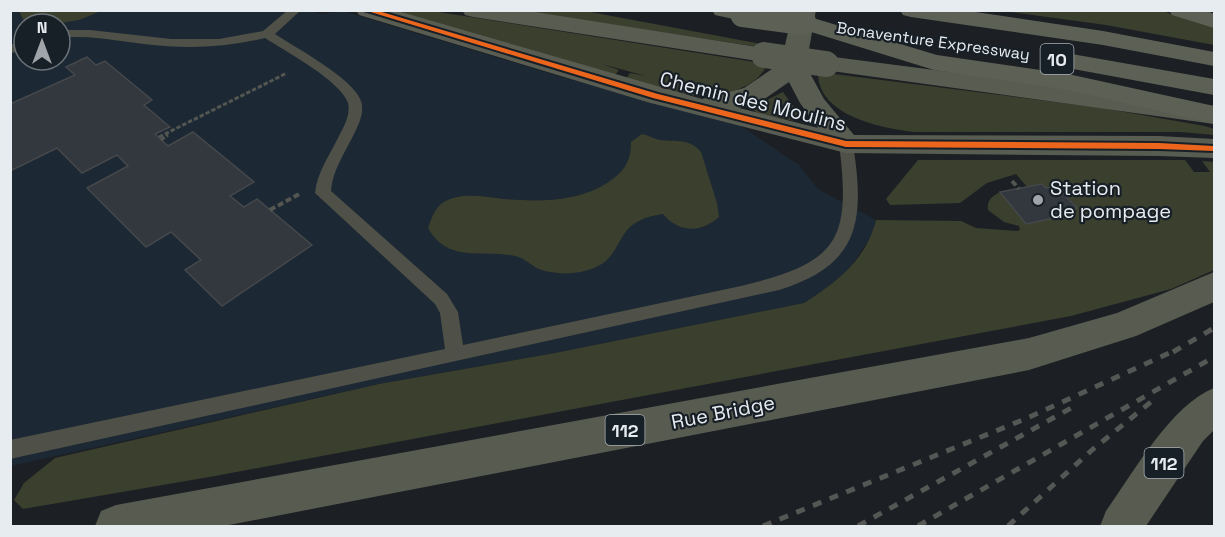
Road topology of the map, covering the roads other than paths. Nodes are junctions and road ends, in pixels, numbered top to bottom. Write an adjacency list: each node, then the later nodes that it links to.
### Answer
1 (296, 10): 10 (lane)
2 (366, 10): 15 (street, Chemin des Moulins)
3 (473, 10): 16 (street, bridge)
4 (911, 10): 12 (highway, Bonaventure Expressway / 10)
5 (1180, 10): 8 (highway)
6 (733, 12): 7 (highway, bridge)
7 (804, 16): 11 (highway); 13 (street)
8 (1215, 21)
9 (72, 34): 10 (lane)
10 (267, 34): 20 (lane)
11 (862, 36): 14 (highway, Bonaventure Expressway / 10); 16 (highway)
12 (1215, 59)
13 (793, 66): 15 (street); 17 (street)
14 (1215, 87)
15 (700, 107): 17 (street, Chemin des Moulins)
16 (1215, 115)
17 (846, 144): 18 (street, Chemin des Moulins); 20 (lane)
18 (1215, 148)
19 (1215, 286): 23 (main road, Rue Bridge / 112)
20 (455, 354): 22 (lane)
21 (1215, 406): 24 (main road, 112)
22 (10, 450)
23 (116, 526)
24 (1122, 526)

